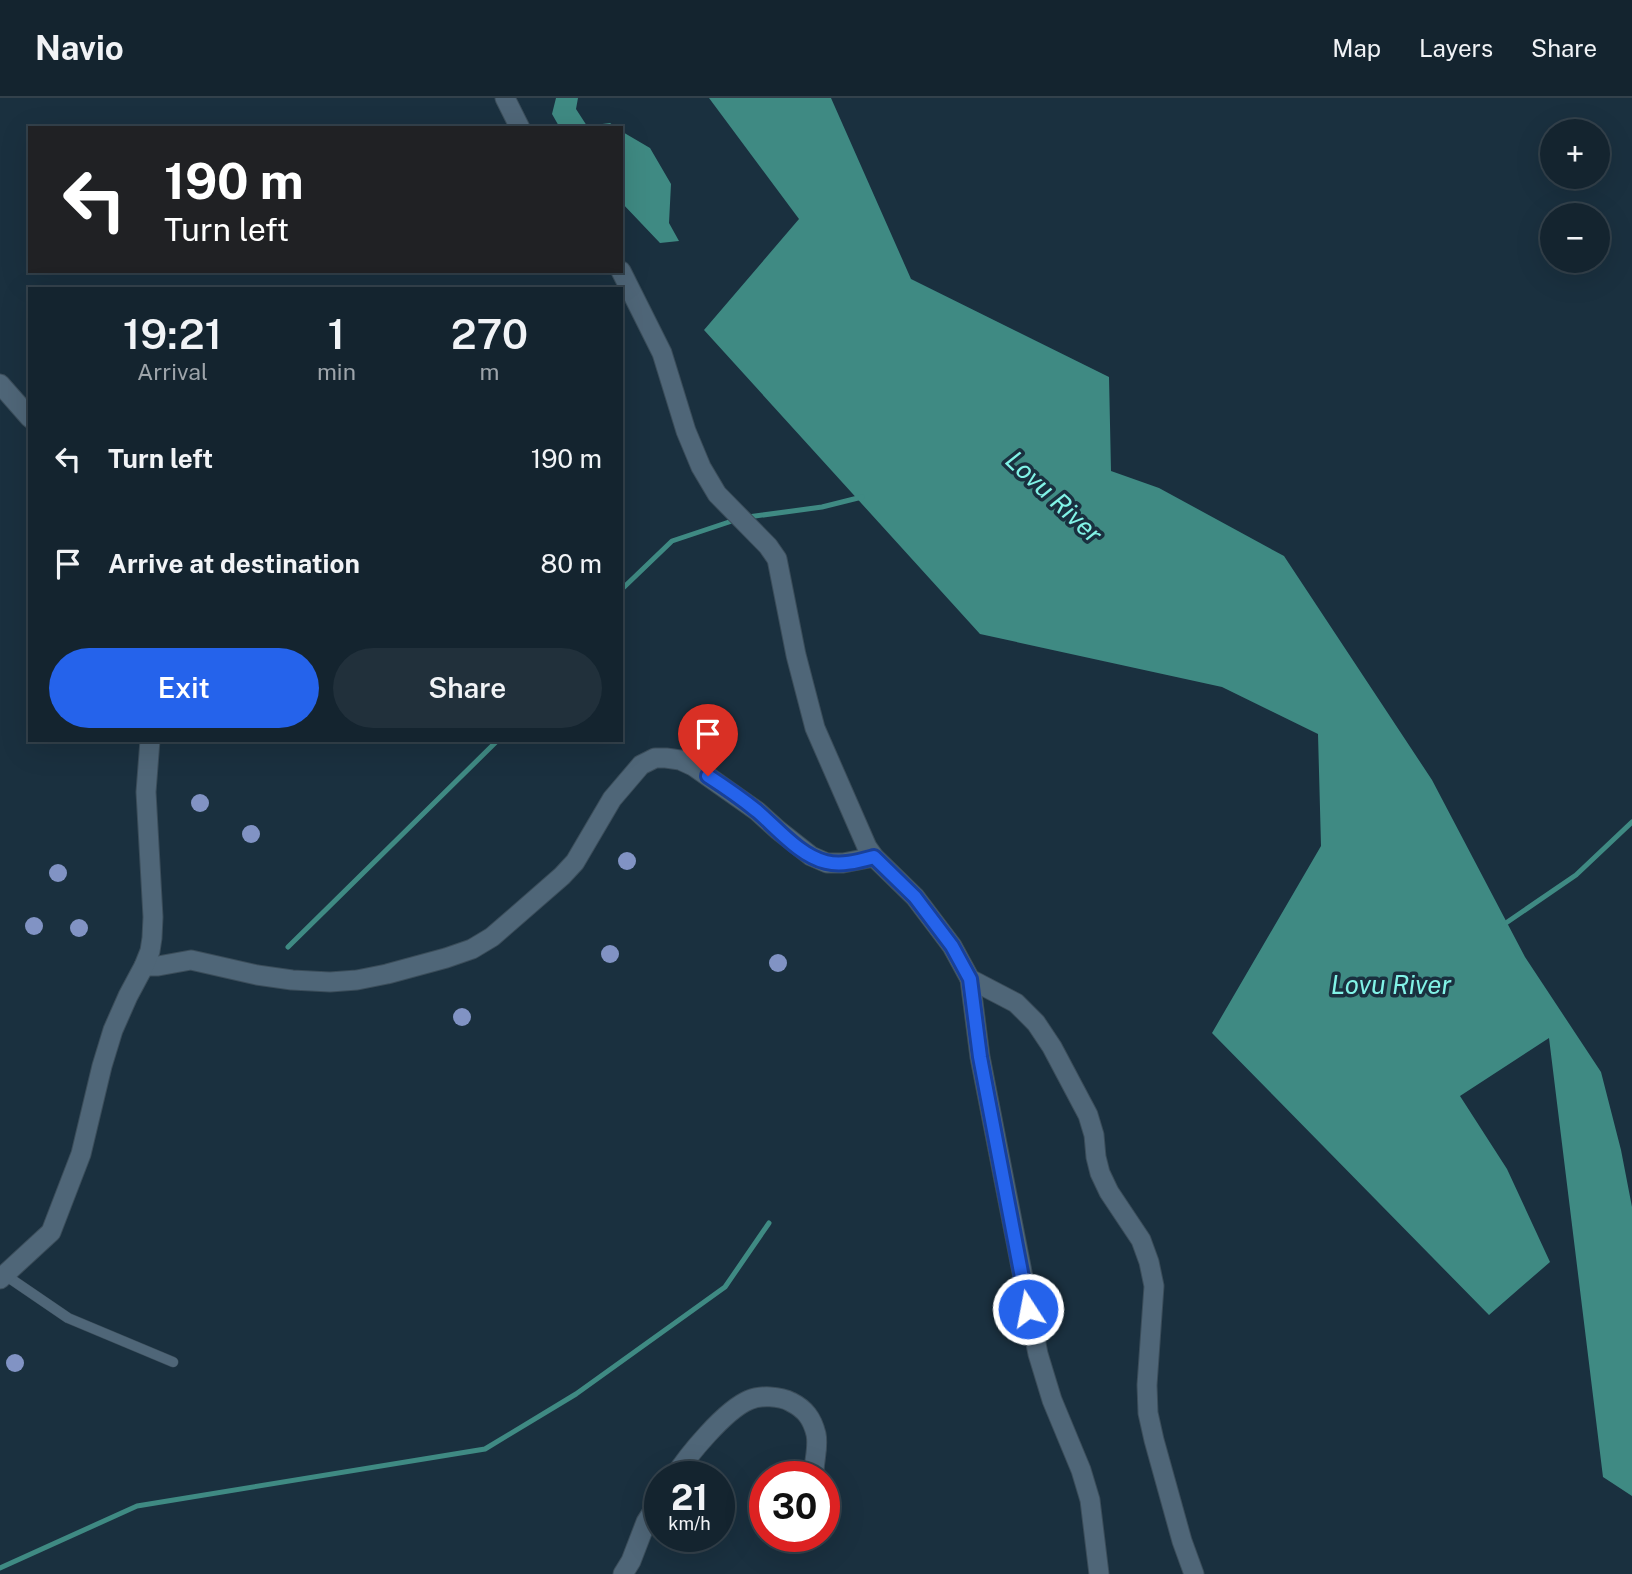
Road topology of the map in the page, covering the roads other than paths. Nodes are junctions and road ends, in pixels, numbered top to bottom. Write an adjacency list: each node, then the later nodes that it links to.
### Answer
1 (505, 98): 2 (street)
2 (519, 126)
3 (622, 273): 7 (street)
4 (0, 384): 5 (street)
5 (28, 416)
6 (150, 742): 8 (street)
7 (874, 857): 8 (street); 9 (street)
8 (145, 966): 10 (street)
9 (970, 979): 16 (street); 17 (street)
10 (3, 1277): 11 (lane)
11 (173, 1362)
12 (685, 1461): 13 (street)
13 (815, 1461)
14 (644, 1527): 15 (street)
15 (623, 1574)
16 (1099, 1574)
17 (1194, 1574)

